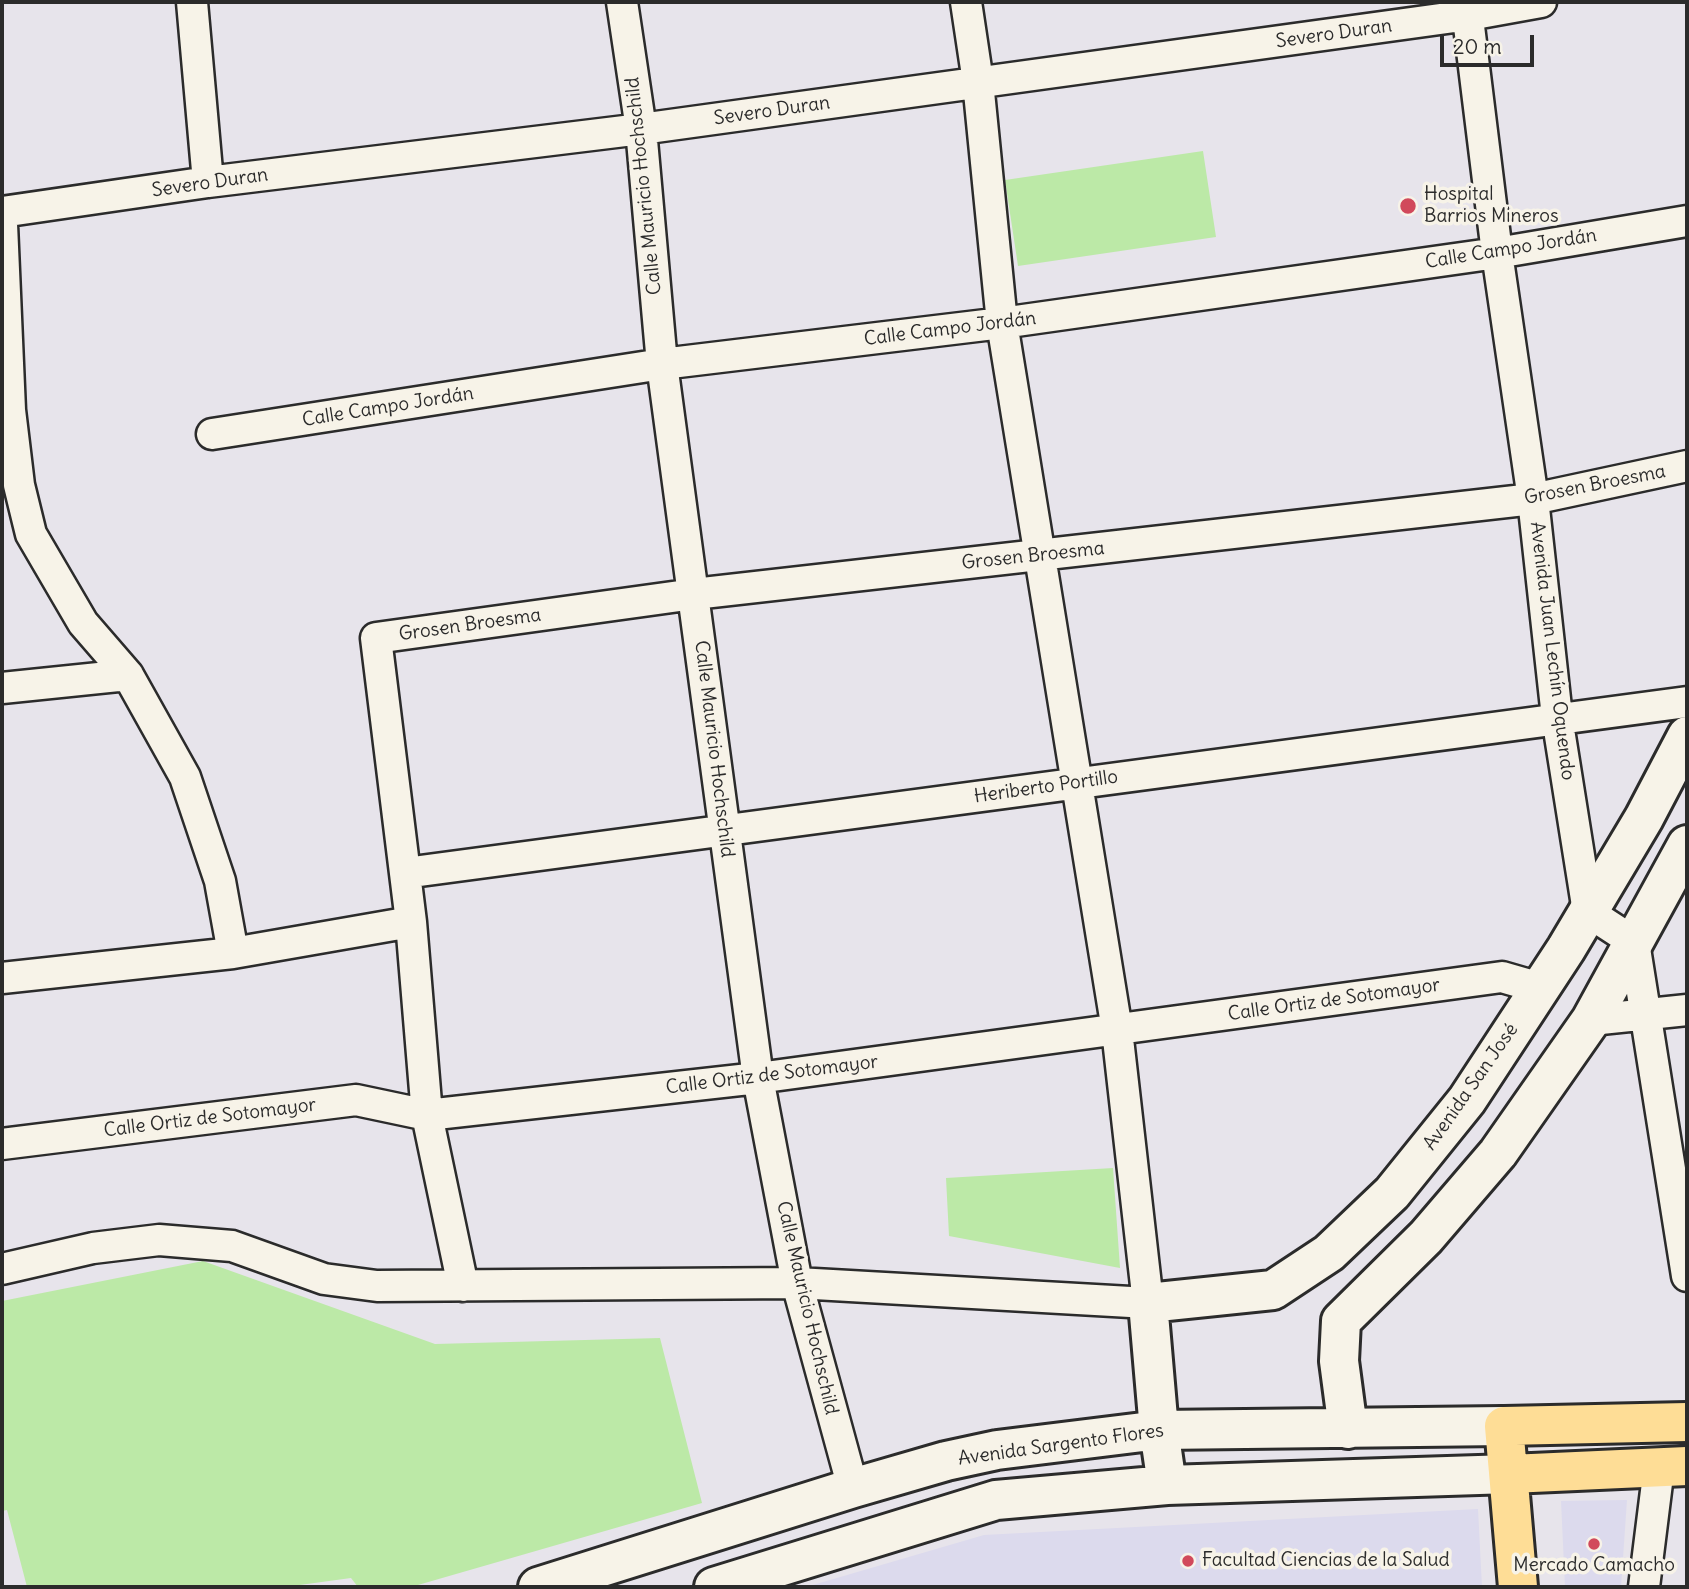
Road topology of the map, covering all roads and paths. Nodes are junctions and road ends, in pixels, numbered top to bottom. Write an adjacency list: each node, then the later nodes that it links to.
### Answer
1 (192, 2): 8 (street)
2 (622, 2): 7 (street, Calle Mauricio Hochschild)
3 (966, 2): 6 (street)
4 (1541, 2): 5 (street, Severo Duran)
5 (1467, 8): 6 (street, Severo Duran); 12 (street, Avenida Juan Lechín Oquendo)
6 (978, 82): 7 (street, Severo Duran); 13 (street)
7 (641, 129): 8 (street, Severo Duran); 14 (street, Calle Mauricio Hochschild)
8 (208, 182): 9 (street, Severo Duran)
9 (2, 212)
10 (1687, 221): 12 (street, Calle Campo Jordán)
11 (2, 224): 20 (street)
12 (1497, 253): 13 (street, Calle Campo Jordán); 17 (street, Avenida Juan Lechín Oquendo)
13 (1002, 323): 14 (street, Calle Campo Jordán); 18 (street)
14 (662, 364): 15 (street, Calle Campo Jordán); 19 (street, Calle Mauricio Hochschild)
15 (212, 434)
16 (1687, 466): 17 (street, Grosen Broesma)
17 (1533, 499): 18 (street, Grosen Broesma); 23 (street, Avenida Juan Lechín Oquendo)
18 (1040, 555): 19 (street, Grosen Broesma); 25 (street)
19 (694, 594): 26 (street, Calle Mauricio Hochschild); 28 (street, Grosen Broesma)
20 (128, 675): 21 (street); 32 (street)
21 (2, 688)
22 (1687, 702): 23 (street, Heriberto Portillo)
23 (1557, 717): 25 (street, Heriberto Portillo); 29 (street, Avenida Juan Lechín Oquendo)
24 (1687, 736): 29 (street, Avenida San José)
25 (1078, 782): 26 (street, Heriberto Portillo); 38 (street)
26 (725, 831): 28 (street, Heriberto Portillo); 39 (street, Calle Mauricio Hochschild)
27 (1687, 845): 31 (street)
28 (405, 873): 30 (street)
29 (1588, 912): 31 (street); 34 (street, Avenida San José)
30 (411, 922): 32 (street); 40 (street)
31 (1634, 942): 36 (street); 37 (street)
32 (233, 953): 33 (street)
33 (2, 978)
34 (1540, 988): 38 (street, Calle Ortiz de Sotomayor); 46 (street, Avenida San José)
35 (1687, 1010): 36 (street)
36 (1646, 1016): 37 (street); 43 (street)
37 (1591, 1020): 49 (street)
38 (1117, 1030): 39 (street, Calle Ortiz de Sotomayor); 46 (street)
39 (758, 1078): 40 (street, Calle Ortiz de Sotomayor); 44 (street, Calle Mauricio Hochschild)
40 (427, 1115): 41 (street, Calle Ortiz de Sotomayor); 45 (street)
41 (2, 1144)
42 (2, 1269): 45 (street)
43 (1687, 1276)
44 (797, 1283): 45 (street); 46 (street); 54 (street, Calle Mauricio Hochschild)
45 (463, 1286)
46 (1148, 1303): 50 (street)
47 (1687, 1422): 48 (main road, Avenida Sargento Flores)
48 (1518, 1425): 49 (street, Avenida Sargento Flores); 52 (main road)
49 (1348, 1429): 50 (street, Avenida Sargento Flores)
50 (1159, 1430): 53 (street); 54 (street, Avenida Sargento Flores)
51 (1673, 1466): 52 (main road); 59 (street)
52 (1523, 1472): 53 (street); 57 (main road); 58 (main road)
53 (1167, 1485): 56 (street)
54 (852, 1488): 55 (street, Avenida Sargento Flores)
55 (538, 1587)
56 (714, 1587)
57 (1517, 1587)
58 (1543, 1587)
59 (1644, 1587)

